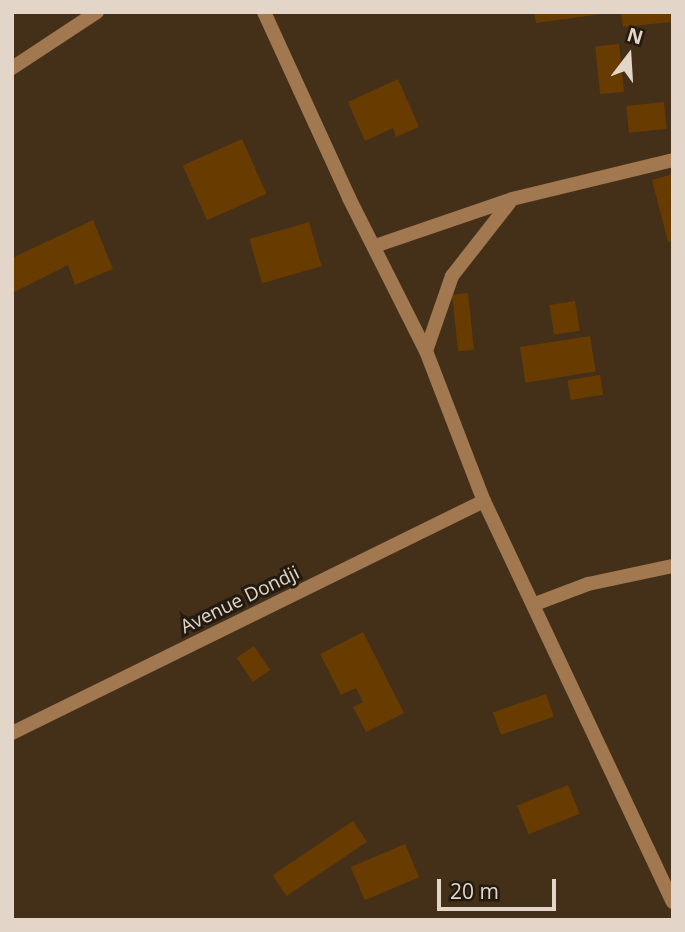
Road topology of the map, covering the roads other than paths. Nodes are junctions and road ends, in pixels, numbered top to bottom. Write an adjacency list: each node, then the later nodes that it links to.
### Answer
1 (97, 12): 3 (street)
2 (264, 12): 6 (street)
3 (12, 68)
4 (673, 160): 5 (street)
5 (512, 200): 6 (street); 7 (street)
6 (375, 246): 7 (street)
7 (426, 351): 8 (street)
8 (484, 501): 10 (street); 11 (street, Avenue Dondji)
9 (673, 566): 10 (street)
10 (535, 604): 12 (street)
11 (12, 733)
12 (673, 902)

